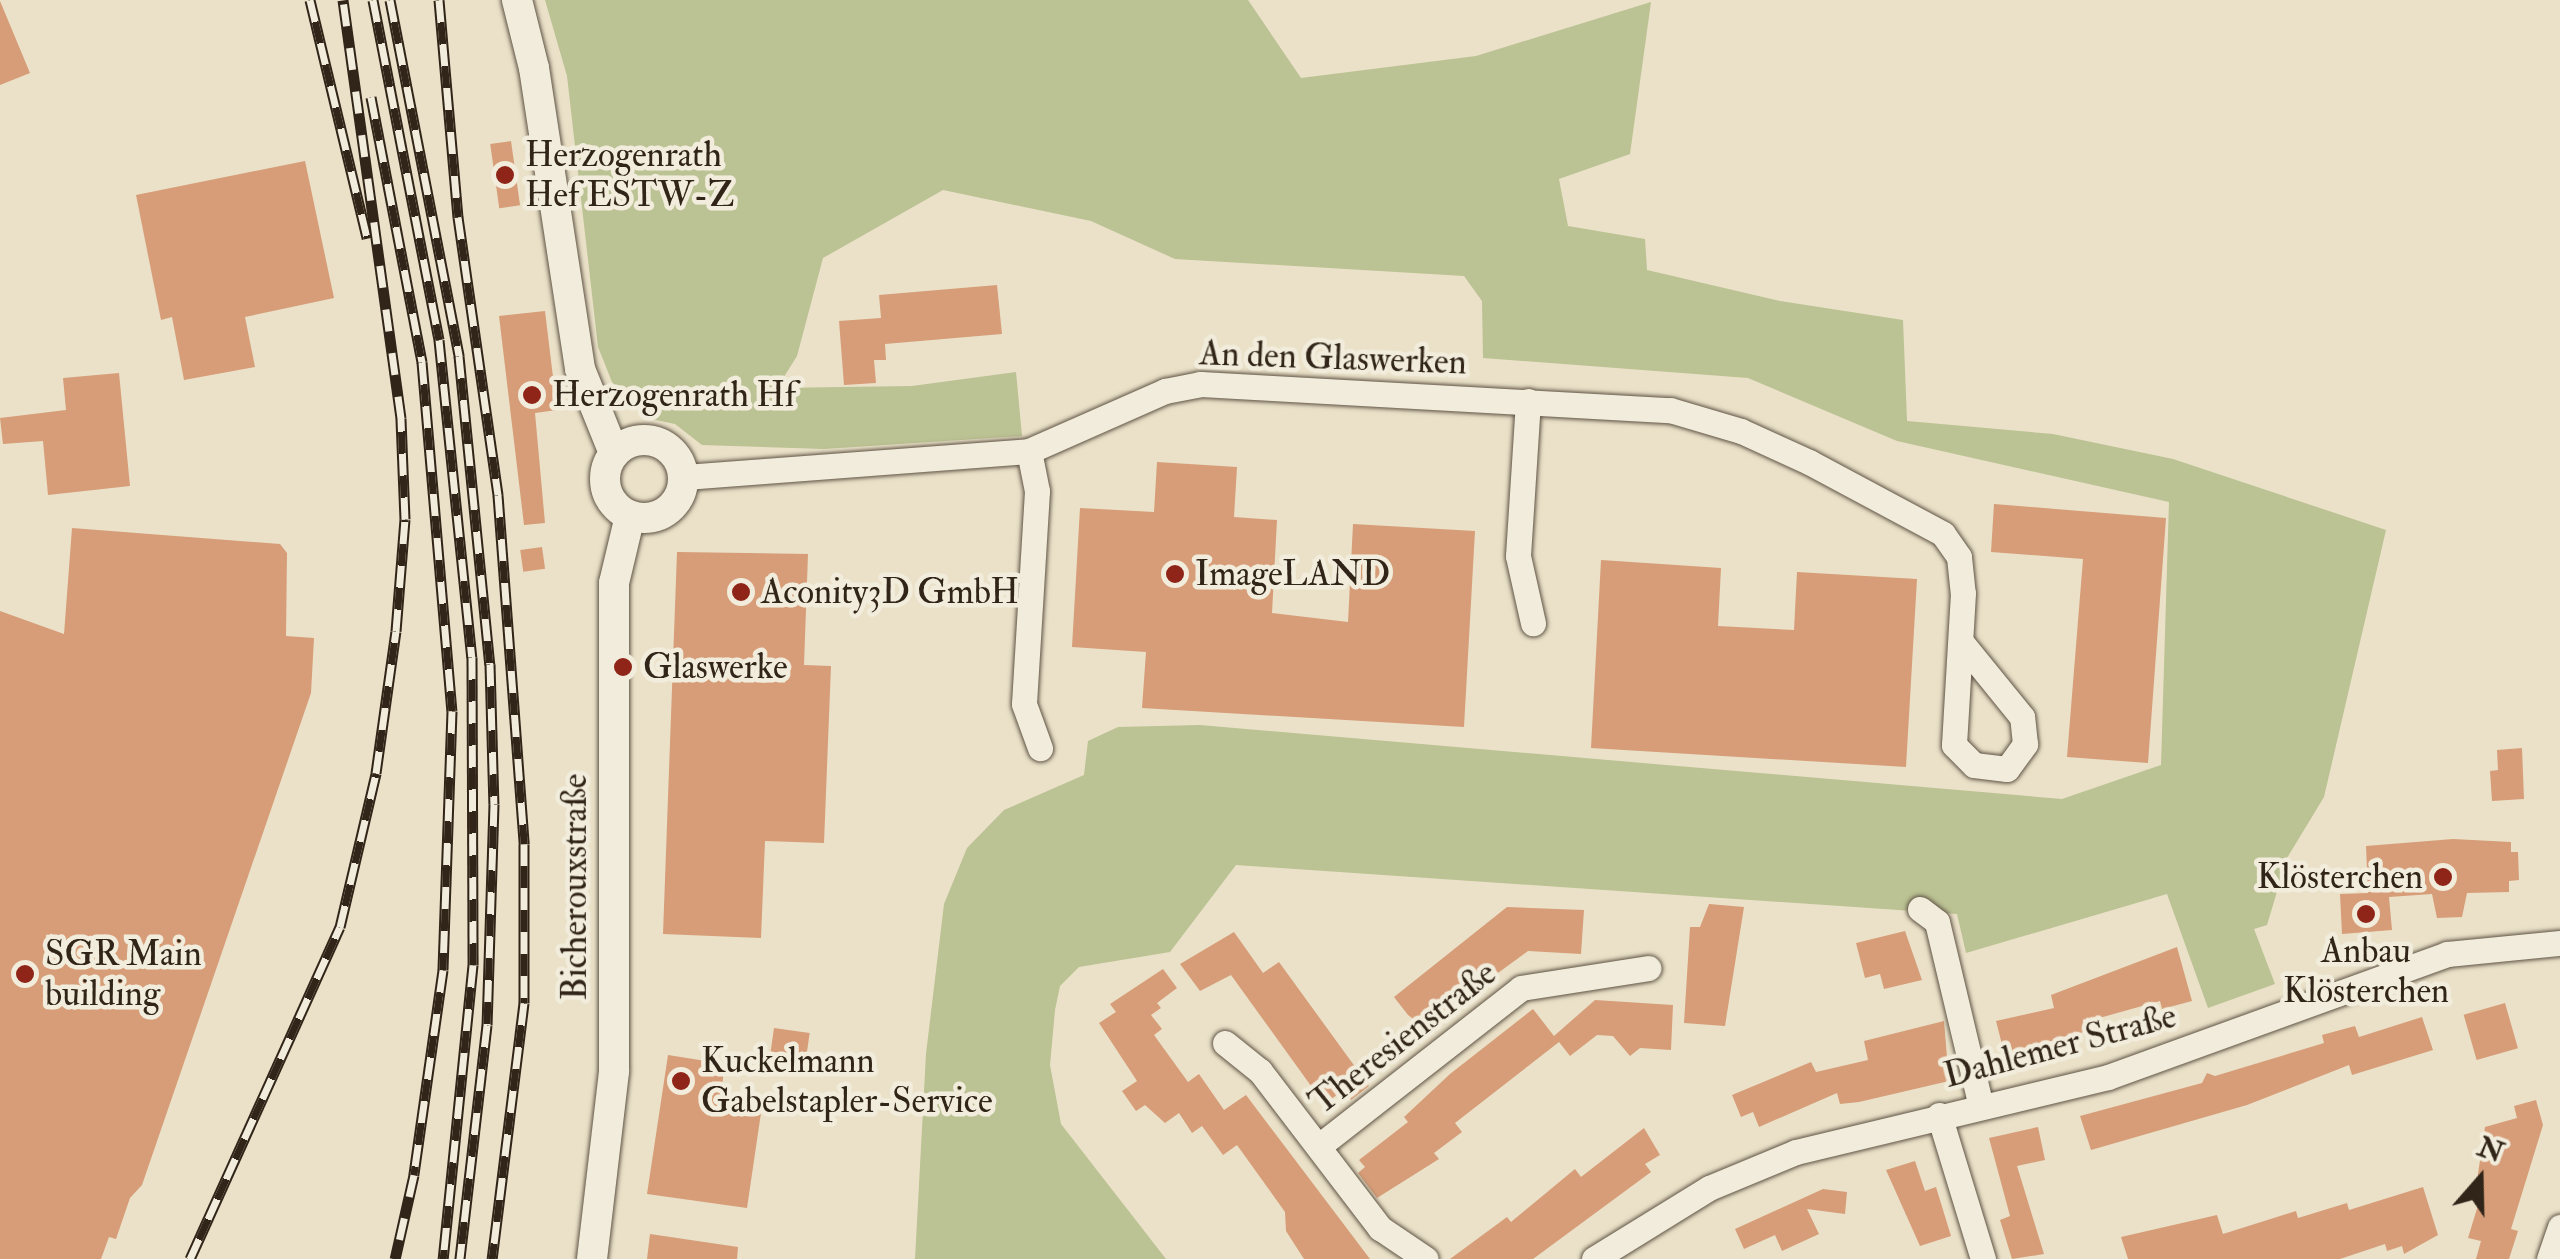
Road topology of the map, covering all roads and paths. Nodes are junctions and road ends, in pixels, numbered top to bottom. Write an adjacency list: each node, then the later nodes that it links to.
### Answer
1 (517, 0): 4 (street)
2 (1528, 402): 3 (street, An den Glaswerken); 7 (street); 8 (street, An den Glaswerken)
3 (1029, 451): 5 (street, An den Glaswerken); 9 (street)
4 (614, 453): 5 (street); 6 (street)
5 (684, 477): 6 (street)
6 (630, 516): 18 (street, Bicherouxstraße)
7 (1532, 623)
8 (1961, 642): 8 (street, An den Glaswerken)
9 (1040, 748)
10 (1920, 909): 14 (street)
11 (2560, 943): 14 (street, Dahlemer Straße)
12 (1648, 968): 16 (street, Theresienstraße)
13 (1225, 1043): 16 (street, Theresienstraße)
14 (1981, 1106): 15 (street, Dahlemer Straße)
15 (1940, 1115): 20 (street, Dahlemer Straße); 21 (street)
16 (1319, 1146): 19 (street, Theresienstraße)
17 (2560, 1227): 22 (street)
18 (592, 1259)
19 (1426, 1259)
20 (1594, 1259)
21 (1984, 1259)
22 (2549, 1259)

